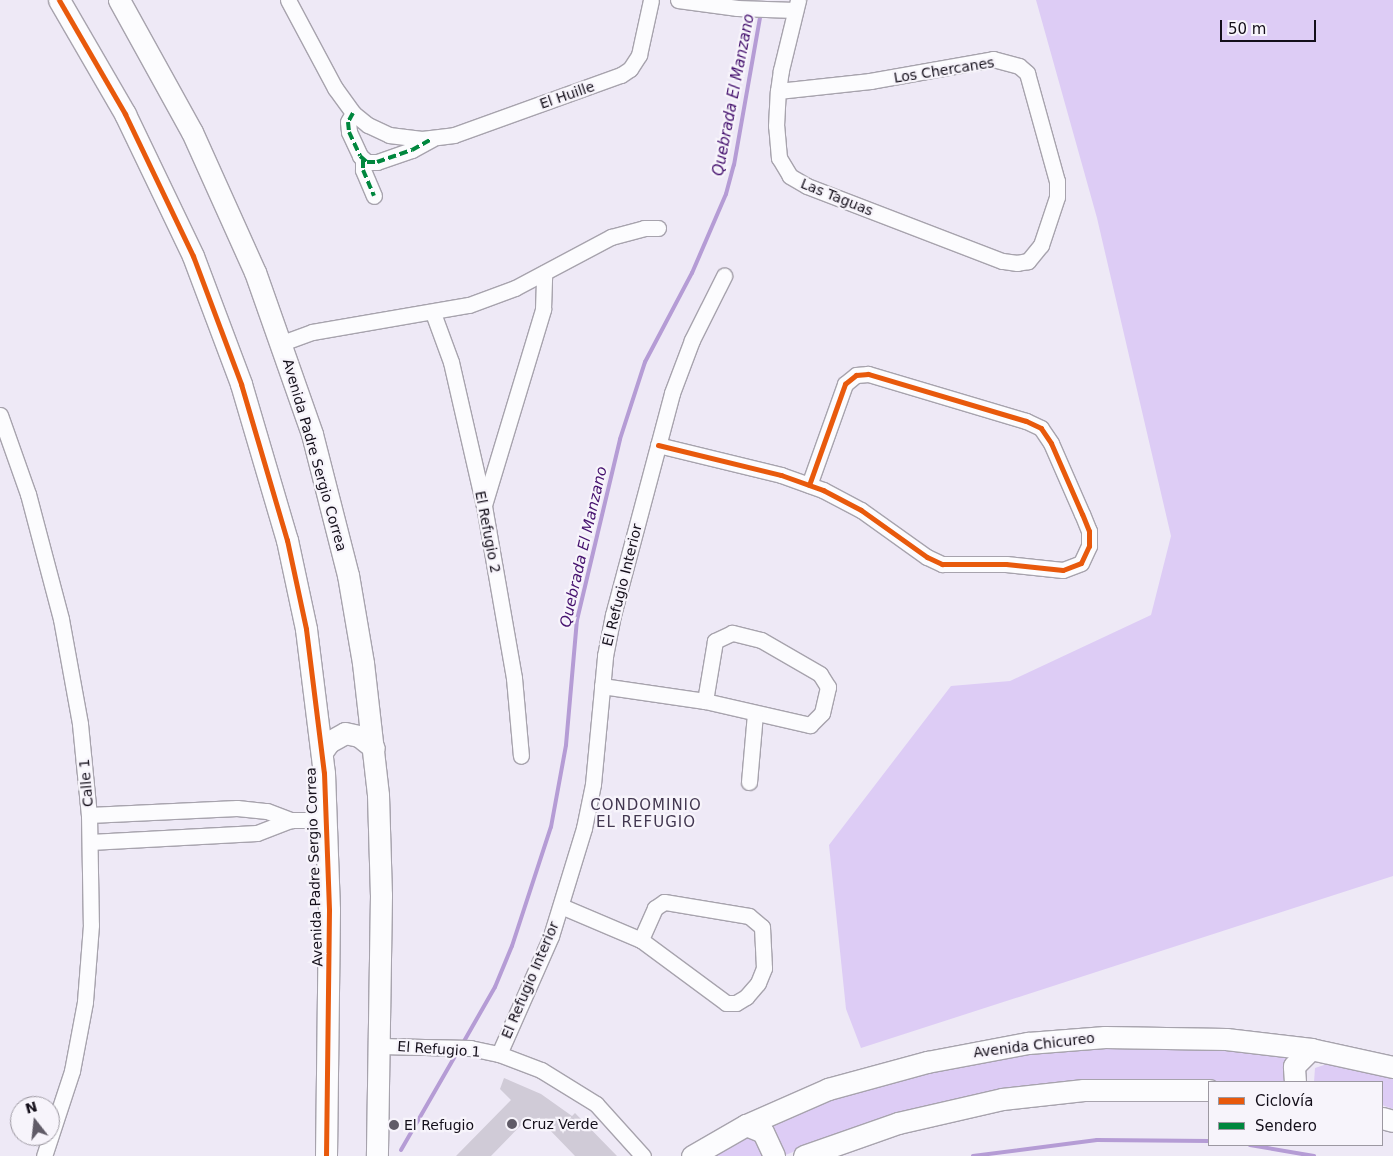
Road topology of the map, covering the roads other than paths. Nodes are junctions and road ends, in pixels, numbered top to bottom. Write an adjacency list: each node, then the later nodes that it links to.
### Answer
1 (59, 0): 26 (street, Avenida Padre Sergio Correa)
2 (119, 0): 17 (street, Avenida Padre Sergio Correa)
3 (288, 0): 8 (street, El Huille)
4 (651, 0): 9 (street, El Huille)
5 (678, 0): 6 (street)
6 (796, 5): 7 (street, Las Taguas)
7 (778, 91): 13 (street, Las Taguas); 13 (street, Los Chercanes)
8 (353, 113): 9 (street, El Huille); 10 (street)
9 (432, 139): 10 (street, El Huille)
10 (363, 160): 11 (street)
11 (374, 196)
12 (658, 228): 14 (street)
13 (1028, 261)
14 (544, 273): 16 (street); 21 (street)
15 (724, 276): 19 (street, El Refugio Interior)
16 (433, 313): 17 (street); 21 (street, El Refugio 2)
17 (282, 343): 25 (street, Avenida Padre Sergio Correa)
18 (0, 415): 29 (street, Calle 1)
19 (658, 445): 20 (street); 22 (street, El Refugio Interior)
20 (809, 485): 20 (street)
21 (484, 506): 27 (street, El Refugio 2)
22 (602, 686): 23 (street); 33 (street, El Refugio Interior)
23 (705, 701): 24 (street); 24 (street)
24 (755, 714): 28 (street)
25 (374, 748): 26 (street); 35 (street, Avenida Padre Sergio Correa)
26 (322, 752): 31 (street, Avenida Padre Sergio Correa)
27 (521, 756)
28 (749, 782)
29 (89, 815): 30 (street); 32 (street, Calle 1)
30 (291, 820): 31 (street); 32 (street)
31 (327, 820): 43 (street, Avenida Padre Sergio Correa)
32 (90, 842): 42 (street, Calle 1)
33 (560, 906): 34 (street, El Refugio Interior); 37 (street, El Refugio Interior)
34 (641, 940): 34 (street, El Refugio Interior)
35 (379, 1046): 37 (street, El Refugio 1); 44 (street, Avenida Padre Sergio Correa)
36 (1311, 1048): 38 (street, Avenida Chicureo); 39 (street); 41 (street, Avenida Chicureo)
37 (499, 1054): 45 (street, El Refugio 1)
38 (1393, 1067)
39 (1295, 1081)
40 (1208, 1090): 48 (street)
41 (746, 1125): 46 (street, Avenida Chicureo); 47 (street)
42 (44, 1156)
43 (326, 1156)
44 (377, 1156)
45 (643, 1156)
46 (692, 1156)
47 (774, 1156)
48 (804, 1156)

